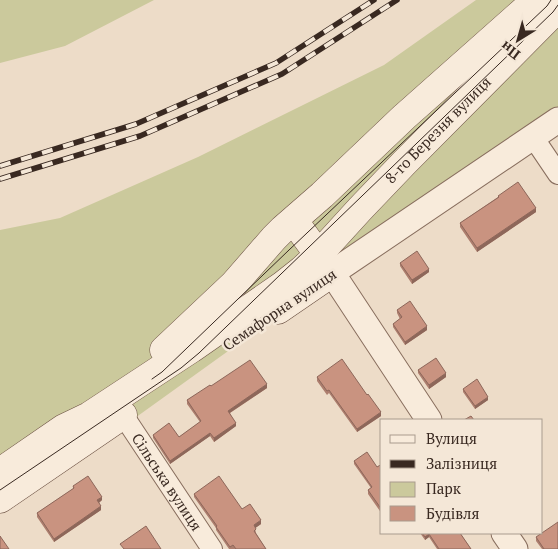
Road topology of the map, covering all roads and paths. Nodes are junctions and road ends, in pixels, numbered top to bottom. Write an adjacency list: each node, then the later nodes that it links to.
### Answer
1 (536, 0): 6 (main road, 8-го Березня вулиця)
2 (558, 8): 7 (main road, 8-го Березня вулиця)
3 (558, 120): 4 (street, Семафорна вулиця)
4 (533, 137): 5 (street); 7 (street, Семафорна вулиця)
5 (558, 174)
6 (294, 221): 7 (main road); 10 (main road, Семафорна вулиця)
7 (325, 264): 8 (main road, Семафорна вулиця); 9 (street); 10 (main road, Семафорна вулиця)
8 (122, 415): 12 (main road, Семафорна вулиця); 14 (street, Сільська вулиця)
9 (428, 419)
10 (64, 428): 11 (main road, Семафорна вулиця)
11 (0, 472)
12 (0, 499)
13 (505, 534): 15 (street)
14 (212, 549)
15 (515, 549)

